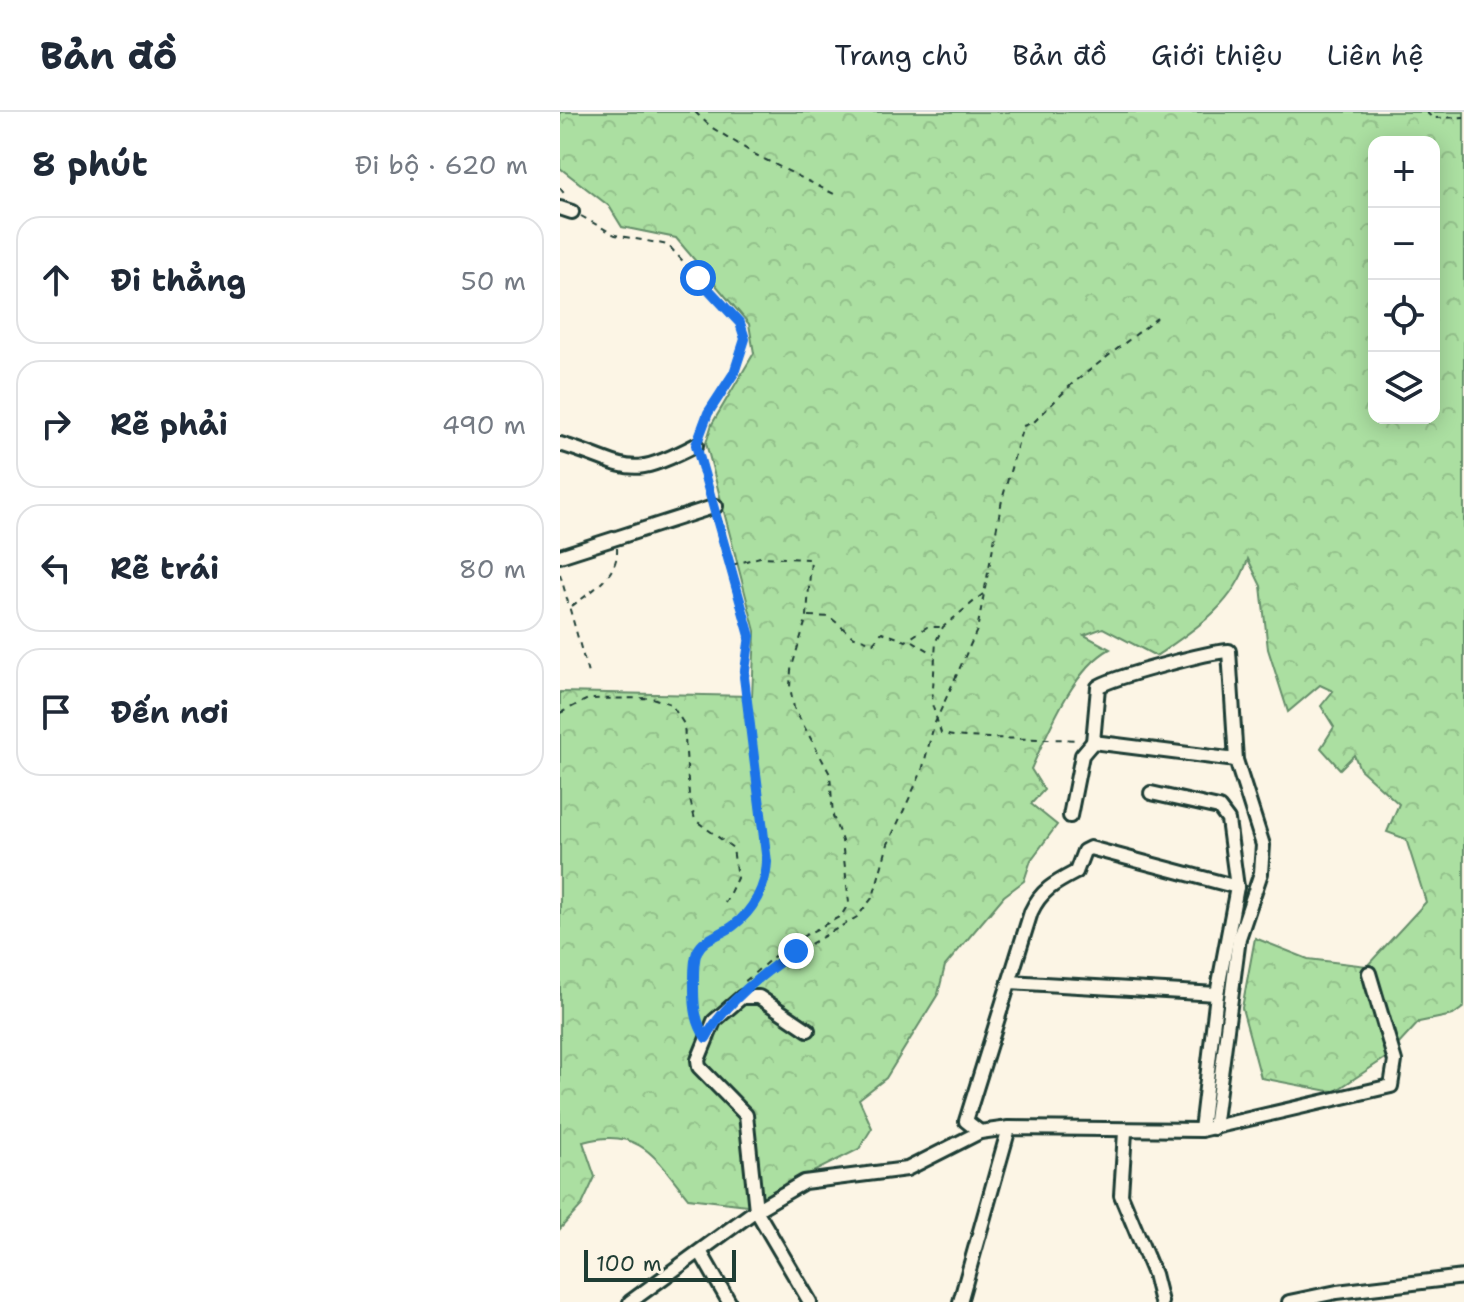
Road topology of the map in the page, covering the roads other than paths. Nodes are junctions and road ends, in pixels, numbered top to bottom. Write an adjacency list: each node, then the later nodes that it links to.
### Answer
1 (560, 444): 2 (street)
2 (696, 445)
3 (716, 506): 4 (street)
4 (560, 556)
5 (1093, 742): 6 (street); 6 (street); 8 (street)
6 (1236, 760): 15 (street)
7 (1151, 793): 9 (street)
8 (1070, 816)
9 (1237, 887): 11 (street); 12 (street)
10 (1369, 973): 15 (street)
11 (1009, 982): 12 (street); 16 (street)
12 (1217, 994): 15 (street)
13 (808, 1030): 18 (street)
14 (1009, 1128): 16 (street); 17 (street); 24 (street)
15 (1207, 1129): 17 (street)
16 (980, 1132): 18 (street)
17 (1125, 1132): 25 (street)
18 (756, 1210): 19 (street); 23 (street)
19 (701, 1253): 21 (street); 22 (street)
20 (1464, 1277): 26 (street)
21 (630, 1302)
22 (729, 1302)
23 (810, 1302)
24 (960, 1302)
25 (1161, 1302)
26 (1289, 1302)

